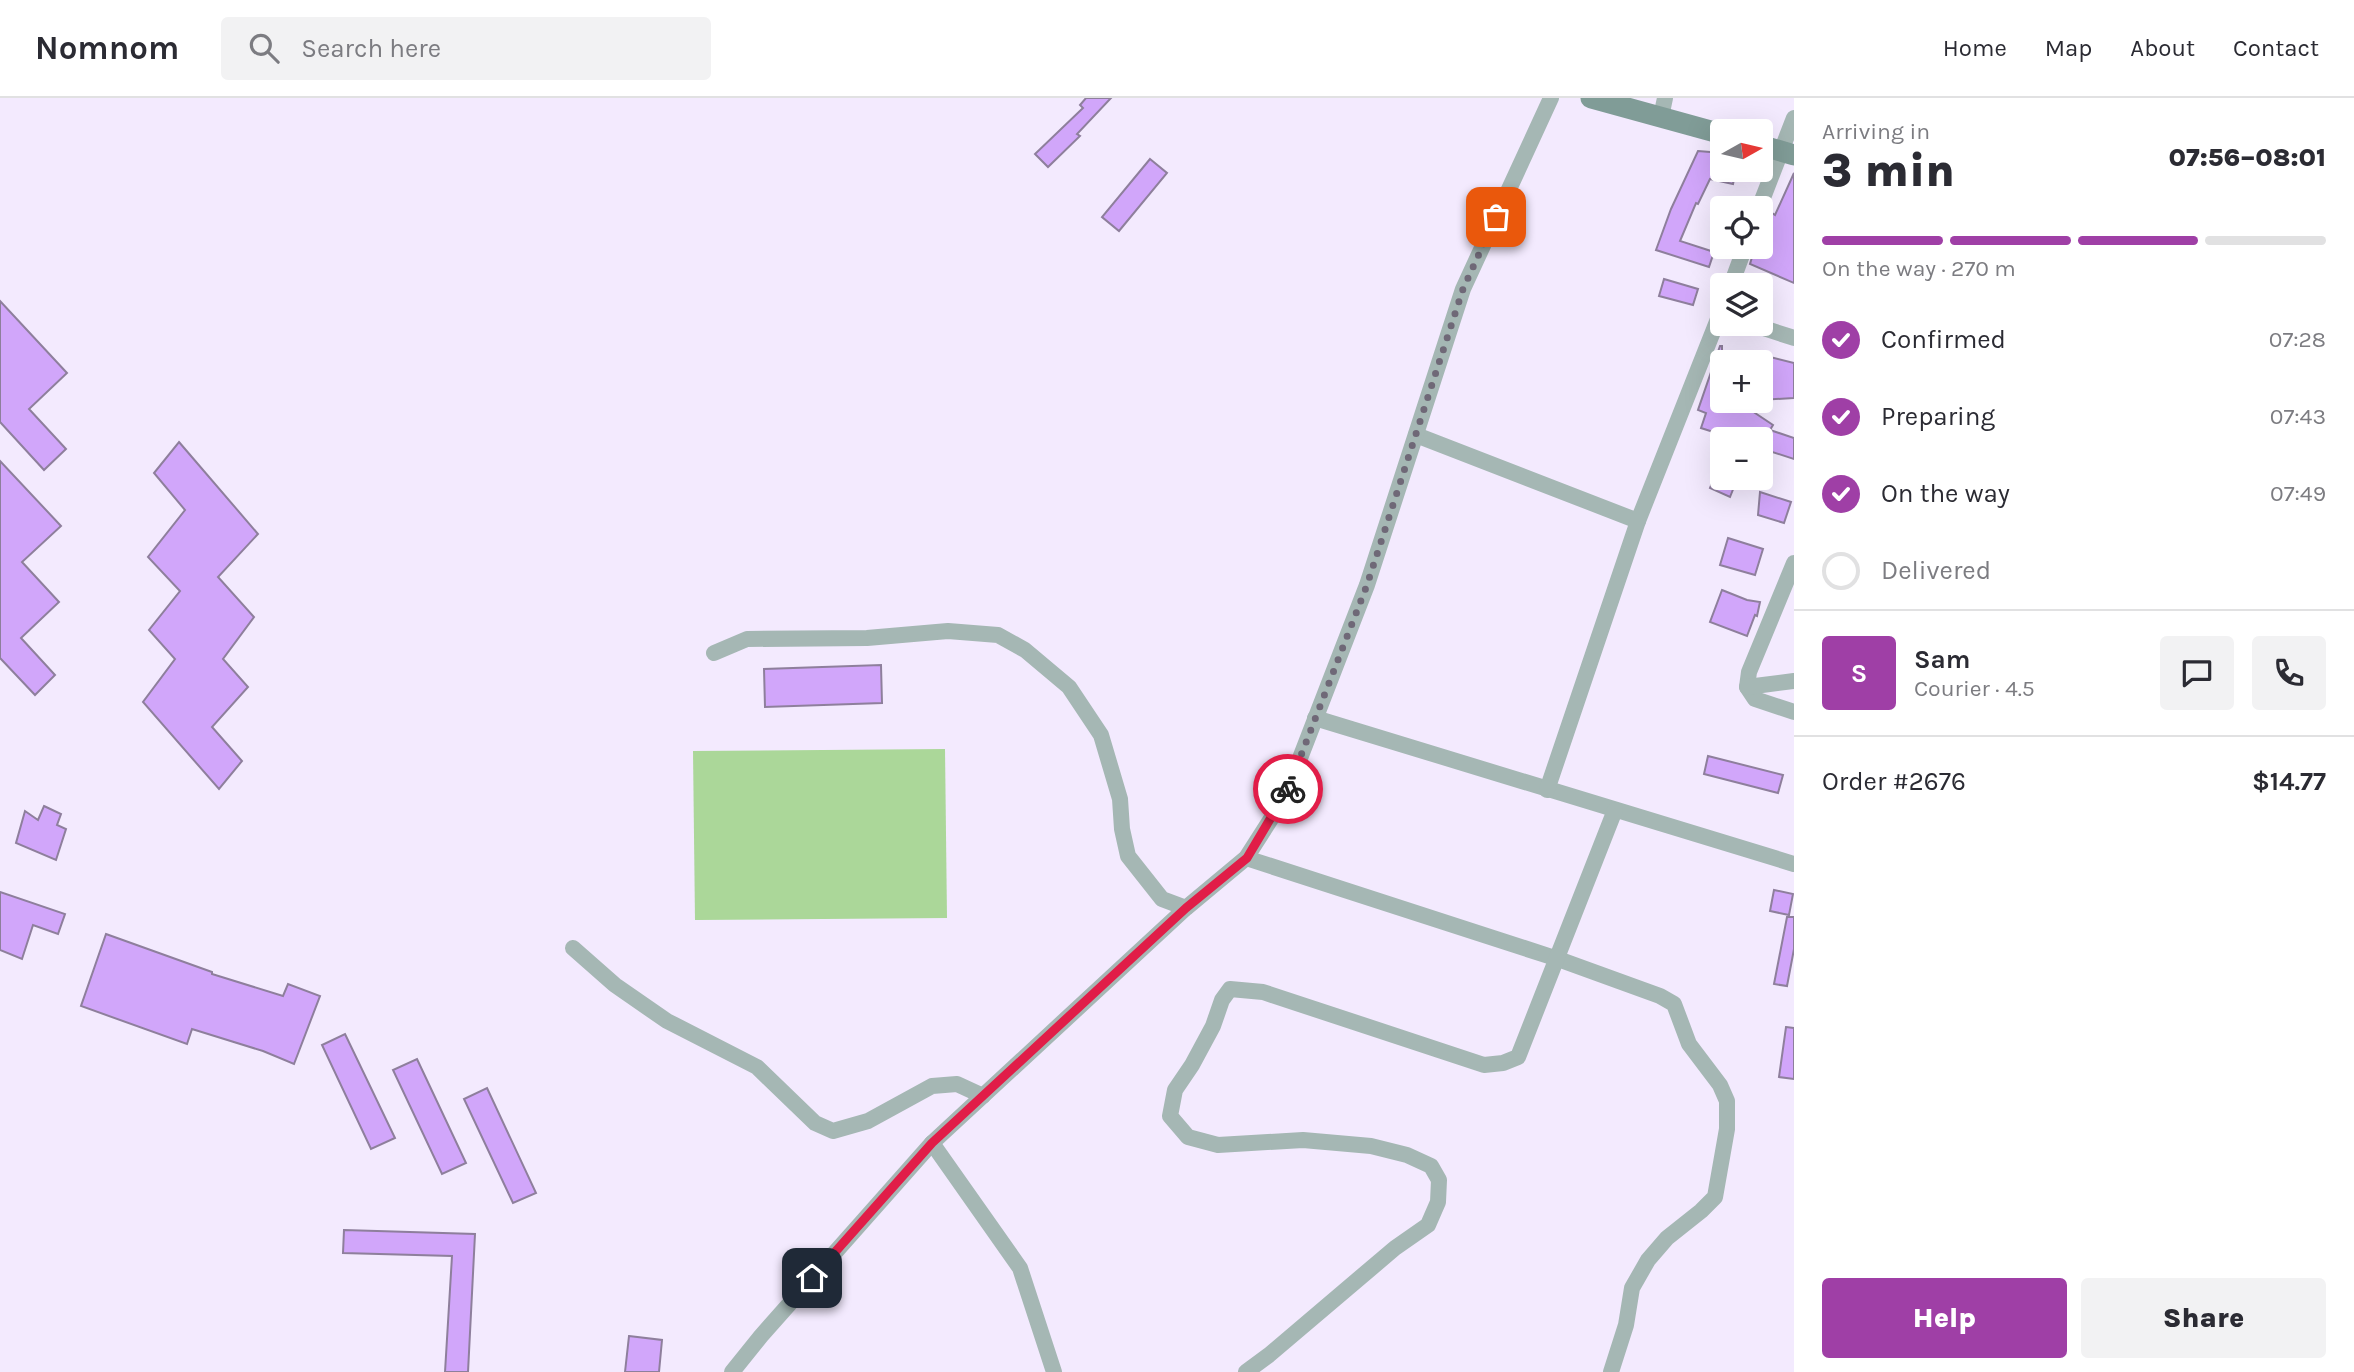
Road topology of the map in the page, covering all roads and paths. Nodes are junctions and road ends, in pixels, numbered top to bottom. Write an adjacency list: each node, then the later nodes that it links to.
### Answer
1 (1551, 98): 11 (street)
2 (1591, 98): 3 (street)
3 (1663, 107): 5 (street)
4 (1794, 118): 6 (street)
5 (1710, 129)
6 (1778, 150): 7 (street)
7 (1763, 196)
8 (1773, 331): 10 (street)
9 (1711, 336): 12 (street)
10 (1794, 338)
11 (1416, 435): 12 (street); 18 (street)
12 (1638, 521): 19 (street)
13 (1794, 563): 16 (street)
14 (714, 653): 23 (street)
15 (1794, 681): 16 (street)
16 (1747, 687): 17 (street)
17 (1794, 712)
18 (1315, 718): 19 (street); 21 (street)
19 (1547, 790): 20 (street)
20 (1615, 810): 22 (street); 25 (street)
21 (1247, 858): 23 (street); 25 (street)
22 (1794, 864)
23 (1186, 908): 26 (street)
24 (573, 948): 26 (street)
25 (1558, 959): 30 (street); 31 (street)
26 (983, 1096): 27 (street)
27 (932, 1143): 28 (street); 29 (street)
28 (732, 1372)
29 (1054, 1372)
30 (1246, 1372)
31 (1611, 1372)

